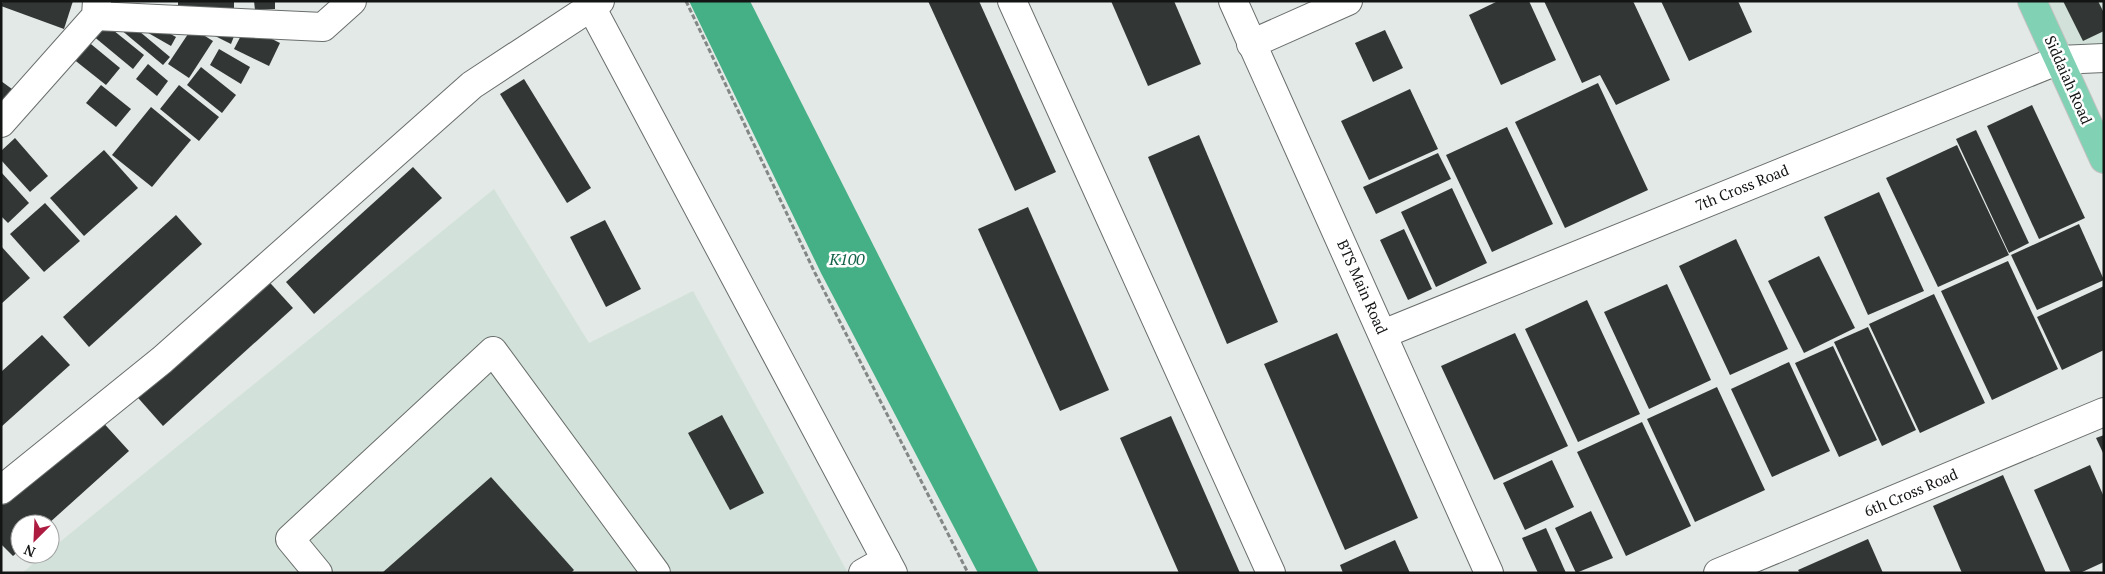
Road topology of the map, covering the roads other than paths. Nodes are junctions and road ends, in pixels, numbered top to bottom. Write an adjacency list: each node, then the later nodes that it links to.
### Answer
1 (352, 1): 8 (street)
2 (1012, 1): 20 (street)
3 (1233, 1): 9 (street, BTS Main Road)
4 (1348, 1): 9 (street)
5 (2032, 1): 11 (main road, Siddaiah Road)
6 (593, 3): 16 (street); 17 (street)
7 (97, 9): 8 (street); 12 (street)
8 (323, 14)
9 (1251, 44): 14 (street, BTS Main Road)
10 (2104, 58): 11 (street, 7th Cross Road)
11 (2059, 60): 13 (main road, Siddaiah Road); 14 (street, 7th Cross Road)
12 (1, 123)
13 (2104, 159)
14 (1383, 334): 21 (street, BTS Main Road)
15 (2104, 412): 22 (street, 6th Cross Road)
16 (1, 490)
17 (881, 569)
18 (318, 573): 19 (street)
19 (656, 573)
20 (1271, 573)
21 (1489, 573)
22 (1718, 573)

